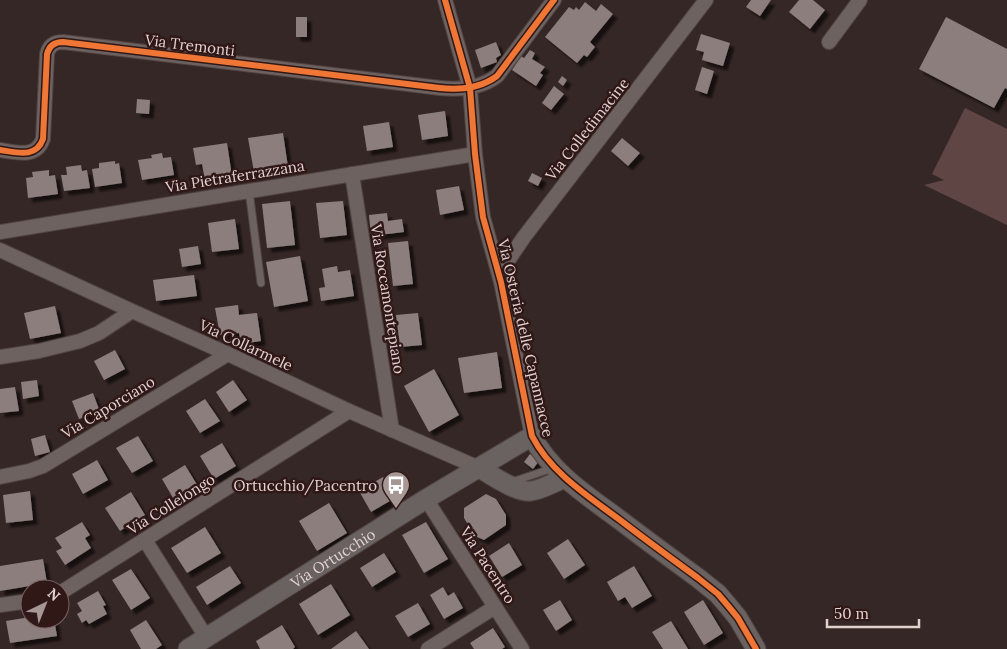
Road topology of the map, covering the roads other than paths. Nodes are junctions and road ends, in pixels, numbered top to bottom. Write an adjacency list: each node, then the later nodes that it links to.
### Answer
1 (445, 0): 6 (street, Via Osteria delle Capannacce)
2 (554, 0): 6 (street)
3 (706, 0): 13 (street, Via Colledimacine)
4 (860, 0): 5 (street)
5 (829, 42)
6 (470, 88): 7 (street, Via Tremonti); 8 (street, Via Osteria delle Capannacce)
7 (0, 150)
8 (475, 154): 9 (street, Via Pietraferrazzana); 13 (street, Via Osteria delle Capannacce)
9 (352, 174): 10 (street, Via Pietraferrazzana); 19 (street, Via Roccamontepiano)
10 (249, 190): 11 (street, Via Pietraferrazzana); 14 (lane)
11 (0, 232)
12 (0, 250): 15 (street, Via Collarmele)
13 (501, 282): 20 (street, Via Osteria delle Capannacce)
14 (261, 284)
15 (132, 311): 16 (street, Via Collarmele); 17 (street)
16 (228, 354): 18 (street, Via Collarmele); 23 (street, Via Caporciano)
17 (0, 357)
18 (349, 410): 19 (street, Via Collarmele); 25 (street, Via Collelongo)
19 (392, 430): 21 (street, Via Collarmele)
20 (532, 436): 21 (street, Via Ortucchio); 22 (street, Via Osteria delle Capannacce)
21 (479, 468): 22 (street); 24 (street, Via Ortucchio)
22 (560, 472): 34 (street, Via Osteria delle Capannacce)
23 (0, 476)
24 (426, 499): 29 (street, Via Pacentro); 30 (street, Via Ortucchio)
25 (145, 540): 26 (street, Via Collelongo); 30 (street)
26 (70, 587)
27 (20, 602): 28 (street)
28 (0, 605)
29 (495, 606): 32 (street); 33 (street, Via Pacentro)
30 (206, 637): 31 (street, Via Ortucchio)
31 (188, 649)
32 (428, 649)
33 (522, 649)
34 (756, 649)

